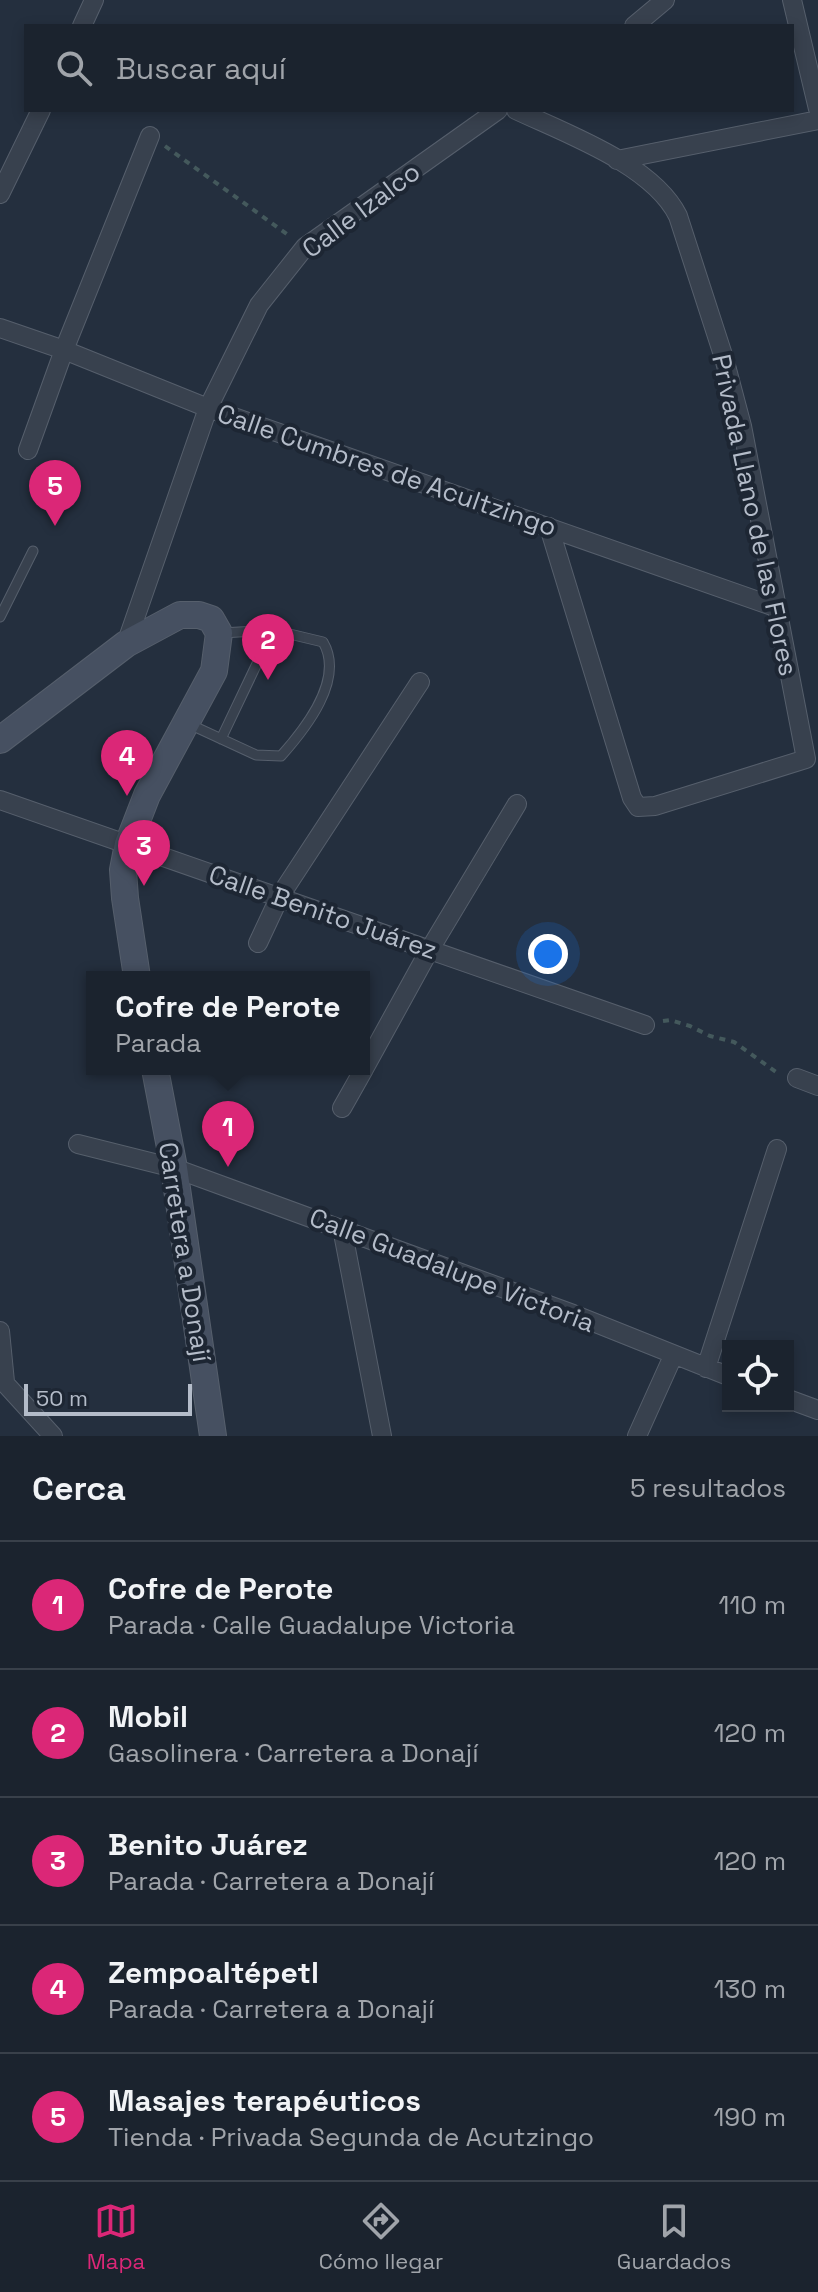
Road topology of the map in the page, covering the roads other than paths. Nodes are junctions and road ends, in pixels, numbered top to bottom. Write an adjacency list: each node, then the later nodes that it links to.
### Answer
1 (94, 0): 4 (street)
2 (665, 0): 5 (street)
3 (792, 0): 6 (street)
4 (83, 24)
5 (636, 24)
6 (818, 109)
7 (40, 112): 13 (street)
8 (495, 112): 16 (street, Calle Izalco)
9 (520, 112): 12 (street)
10 (818, 120): 12 (street)
11 (150, 136): 15 (street)
12 (617, 160): 20 (street, Privada Llano de las Flores)
13 (0, 194)
14 (0, 328): 15 (street, Calle Cumbres de Acultzingo)
15 (64, 350): 16 (street, Calle Cumbres de Acultzingo); 17 (street)
16 (208, 408): 18 (street, Calle Cumbres de Acultzingo); 24 (street, Calle Izalco)
17 (28, 450)
18 (549, 527): 20 (street, Calle Cumbres de Acultzingo); 29 (street, Privada Llano de las Flores)
19 (33, 551): 21 (lane)
20 (775, 607): 29 (street, Privada Llano de las Flores)
21 (0, 617)
22 (273, 630): 23 (lane); 27 (lane); 27 (lane)
23 (219, 633): 24 (main road); 26 (main road)
24 (126, 644): 28 (main road)
25 (420, 682): 33 (street)
26 (186, 723): 27 (lane); 32 (main road)
27 (221, 739)
28 (0, 740)
29 (814, 759)
30 (0, 800): 32 (street, Calle Benito Juárez)
31 (517, 804): 35 (street)
32 (128, 844): 33 (street, Calle Benito Juárez); 36 (main road)
33 (280, 896): 34 (street); 35 (street, Calle Benito Juárez)
34 (258, 943)
35 (430, 949): 37 (street, Calle Benito Juárez); 38 (street)
36 (136, 971)
37 (645, 1025)
38 (370, 1058)
39 (156, 1075): 46 (main road, Carretera a Donají)
40 (361, 1075): 43 (street)
41 (797, 1078): 42 (street)
42 (818, 1086)
43 (342, 1108)
44 (78, 1144): 46 (street, Calle Guadalupe Victoria)
45 (777, 1149): 50 (street)
46 (174, 1168): 47 (street, Calle Guadalupe Victoria); 56 (main road, Carretera a Donají)
47 (342, 1228): 49 (street, Calle Guadalupe Victoria); 57 (street)
48 (0, 1331): 52 (street)
49 (673, 1356): 50 (street, Calle Guadalupe Victoria); 58 (street)
50 (706, 1368): 51 (street, Calle Guadalupe Victoria)
51 (722, 1374)
52 (2, 1380): 55 (street)
53 (794, 1401): 54 (street)
54 (818, 1410)
55 (53, 1436)
56 (213, 1436)
57 (382, 1436)
58 (637, 1436)

